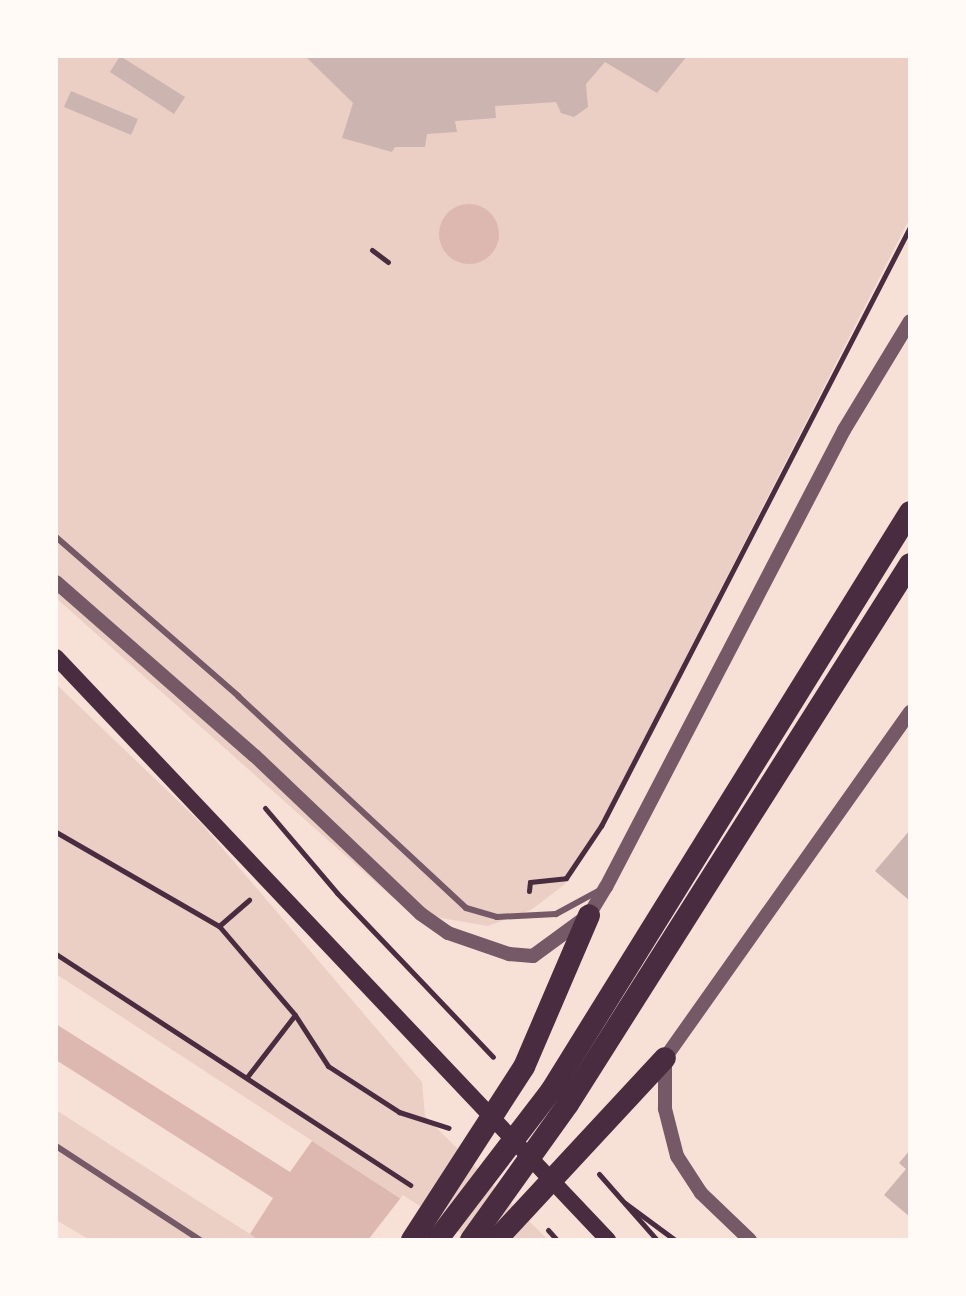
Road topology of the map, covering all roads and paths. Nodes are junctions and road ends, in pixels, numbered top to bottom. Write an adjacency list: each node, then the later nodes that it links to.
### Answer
1 (910, 227): 16 (path)
2 (372, 250): 3 (path)
3 (388, 262)
4 (910, 321): 13 (street)
5 (910, 512): 25 (highway)
6 (56, 537): 16 (lane)
7 (910, 564): 25 (highway)
8 (56, 582): 15 (street)
9 (56, 657): 36 (main road)
10 (910, 712): 22 (street)
11 (259, 800): 21 (path)
12 (56, 832): 17 (path)
13 (606, 887): 15 (street); 16 (lane)
14 (255, 895): 17 (path)
15 (589, 915): 32 (highway)
16 (527, 917)
17 (219, 926): 19 (path)
18 (56, 954): 24 (path)
19 (295, 1015): 24 (path); 26 (path)
20 (495, 1047): 21 (path)
21 (490, 1053): 23 (path)
22 (665, 1058): 35 (highway); 39 (street)
23 (500, 1064)
24 (247, 1077): 29 (path)
25 (559, 1098): 33 (highway); 34 (highway)
26 (457, 1129)
27 (56, 1146): 31 (lane)
28 (589, 1163): 30 (path)
29 (416, 1189)
30 (623, 1202): 37 (path); 38 (path)
31 (200, 1240)
32 (412, 1240)
33 (437, 1240)
34 (471, 1240)
35 (496, 1240)
36 (608, 1240)
37 (657, 1240)
38 (675, 1240)
39 (750, 1240)

